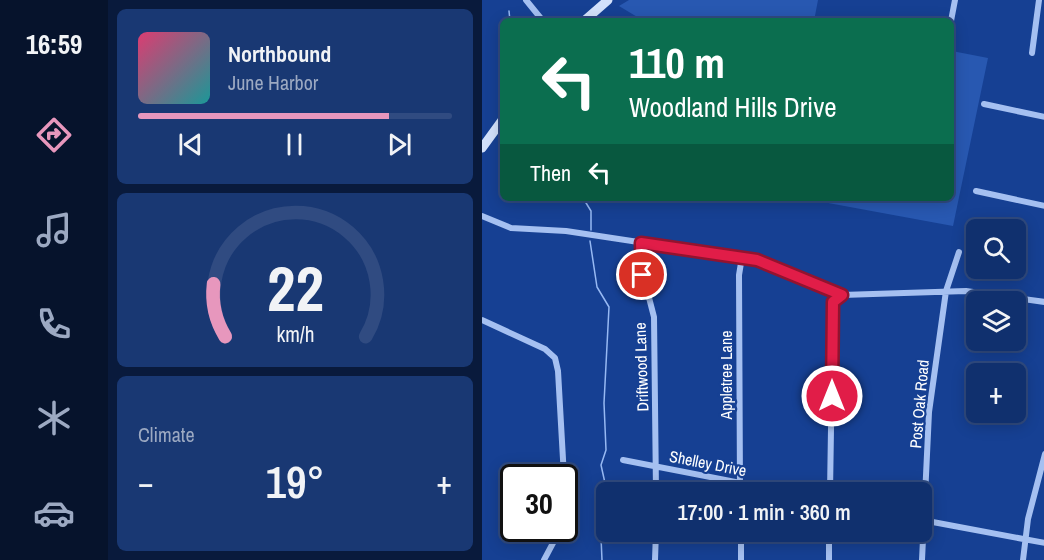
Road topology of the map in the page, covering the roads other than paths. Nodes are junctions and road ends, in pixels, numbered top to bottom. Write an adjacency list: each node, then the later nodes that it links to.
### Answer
1 (526, 0): 5 (street)
2 (608, 0): 6 (main road)
3 (955, 0): 7 (street)
4 (1039, 0): 8 (street)
5 (541, 18)
6 (587, 18)
7 (952, 18)
8 (1032, 53)
9 (984, 104): 10 (street)
10 (1044, 117)
11 (500, 123): 12 (main road)
12 (482, 148)
13 (976, 191): 14 (street)
14 (1044, 206)
15 (482, 216): 16 (street)
16 (641, 243): 18 (street); 26 (street, Driftwood Lane)
17 (959, 252): 19 (street, Post Oak Road)
18 (742, 257): 20 (street); 28 (street, Appletree Lane)
19 (946, 291): 20 (street); 21 (street); 30 (street, Post Oak Road)
20 (842, 295): 29 (street)
21 (1044, 302)
22 (482, 320): 25 (street)
23 (1044, 454): 32 (street)
24 (623, 459): 26 (street, Shelley Drive)
25 (563, 464)
26 (657, 467): 27 (street, Driftwood Lane); 28 (street, Shelley Drive)
27 (656, 482)
28 (740, 482)
29 (830, 482)
30 (927, 482)
31 (932, 522): 32 (street)
32 (1025, 539): 38 (street); 44 (street)
33 (554, 542): 39 (street)
34 (656, 542): 40 (street)
35 (741, 542): 41 (street)
36 (829, 542): 42 (street)
37 (922, 542): 43 (street, Post Oak Road)
38 (1044, 543)
39 (544, 560)
40 (655, 560)
41 (741, 560)
42 (829, 560)
43 (922, 560)
44 (1023, 560)

